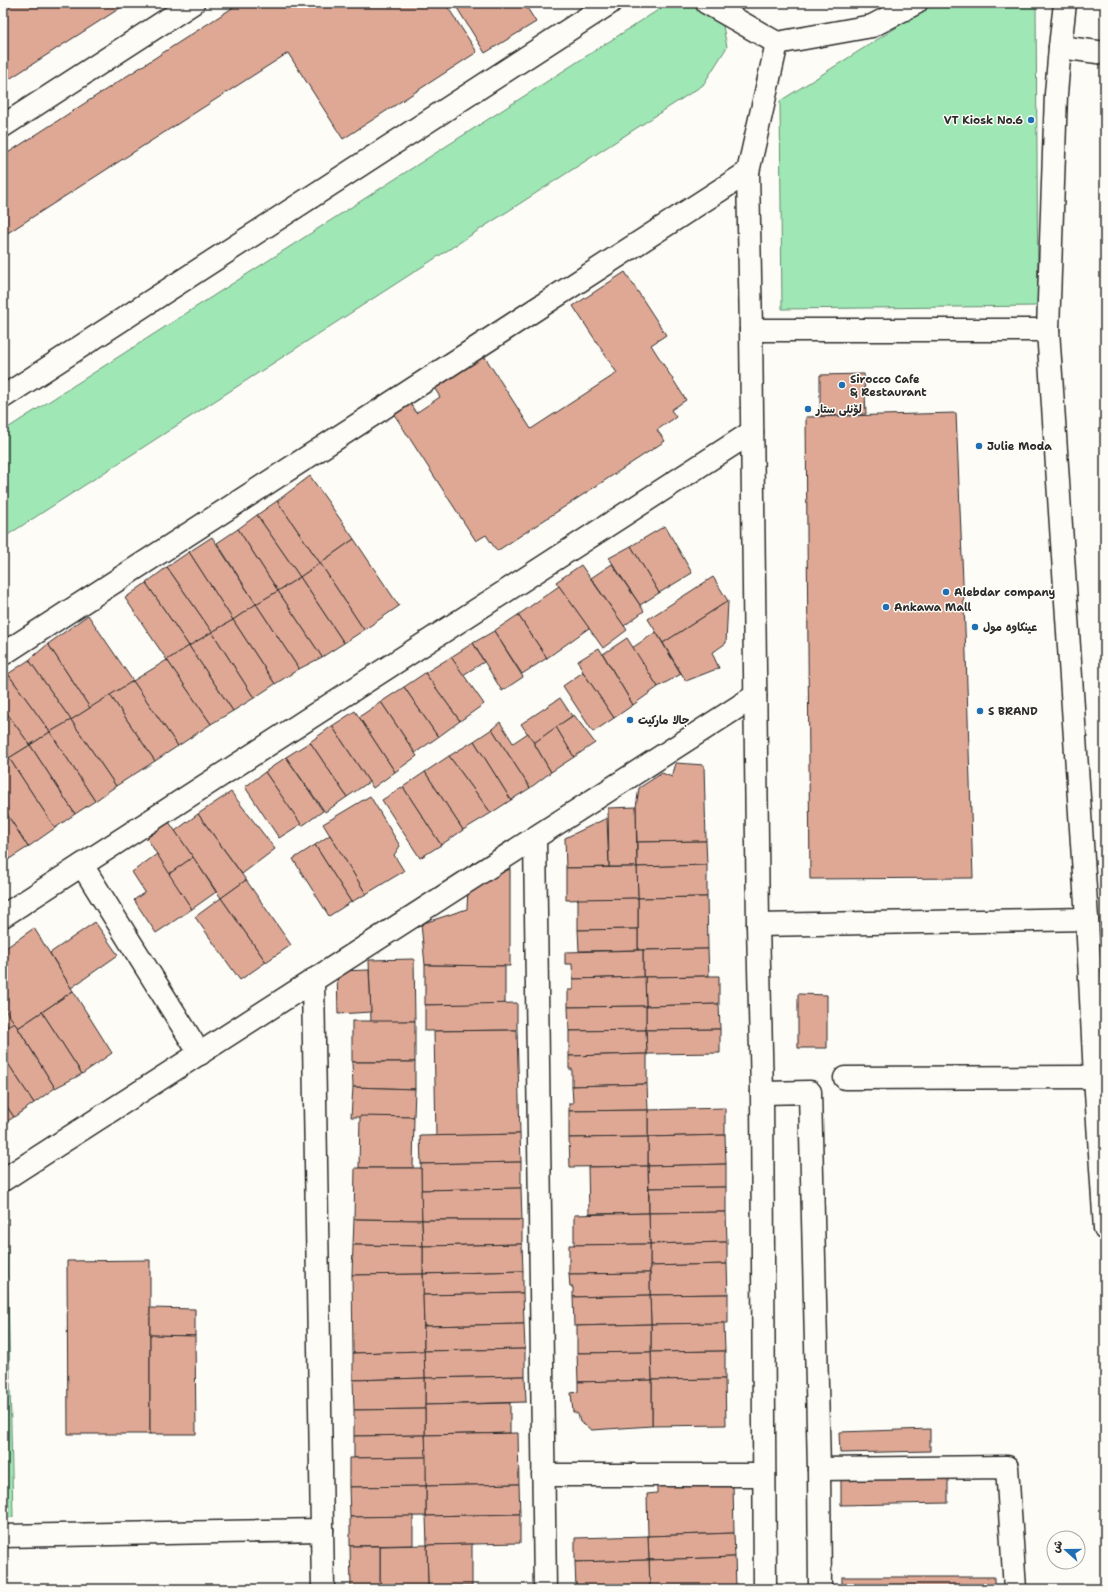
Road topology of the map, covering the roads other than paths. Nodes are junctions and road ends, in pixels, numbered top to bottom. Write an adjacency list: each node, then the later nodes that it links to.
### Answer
1 (193, 3): 9 (street)
2 (610, 3): 13 (street)
3 (707, 3): 6 (street)
4 (916, 3): 6 (street)
5 (1065, 3): 7 (street)
6 (778, 43): 10 (street)
7 (1060, 47): 8 (street); 12 (street)
8 (1105, 53)
9 (3, 126)
10 (748, 172): 11 (street); 15 (street)
11 (751, 330): 12 (street); 14 (street)
12 (1048, 330): 20 (street)
13 (3, 397)
14 (752, 432): 16 (street); 18 (street)
15 (3, 654)
16 (755, 696): 17 (street); 21 (street)
17 (534, 838): 22 (street); 30 (street)
18 (82, 865): 19 (street); 23 (street)
19 (3, 916)
20 (1087, 919): 21 (street); 24 (street)
21 (758, 925): 26 (street)
22 (313, 980): 23 (street); 32 (street)
23 (200, 1054): 27 (street)
24 (1095, 1077): 25 (street); 28 (street)
25 (845, 1078)
26 (762, 1093): 29 (street); 31 (street)
27 (3, 1180)
28 (1105, 1229)
29 (819, 1469): 37 (street); 38 (street)
30 (543, 1475): 31 (street); 35 (street)
31 (764, 1475): 36 (street)
32 (322, 1530): 33 (street); 34 (street)
33 (3, 1536)
34 (323, 1589)
35 (545, 1589)
36 (765, 1589)
37 (820, 1589)
38 (1015, 1589)

